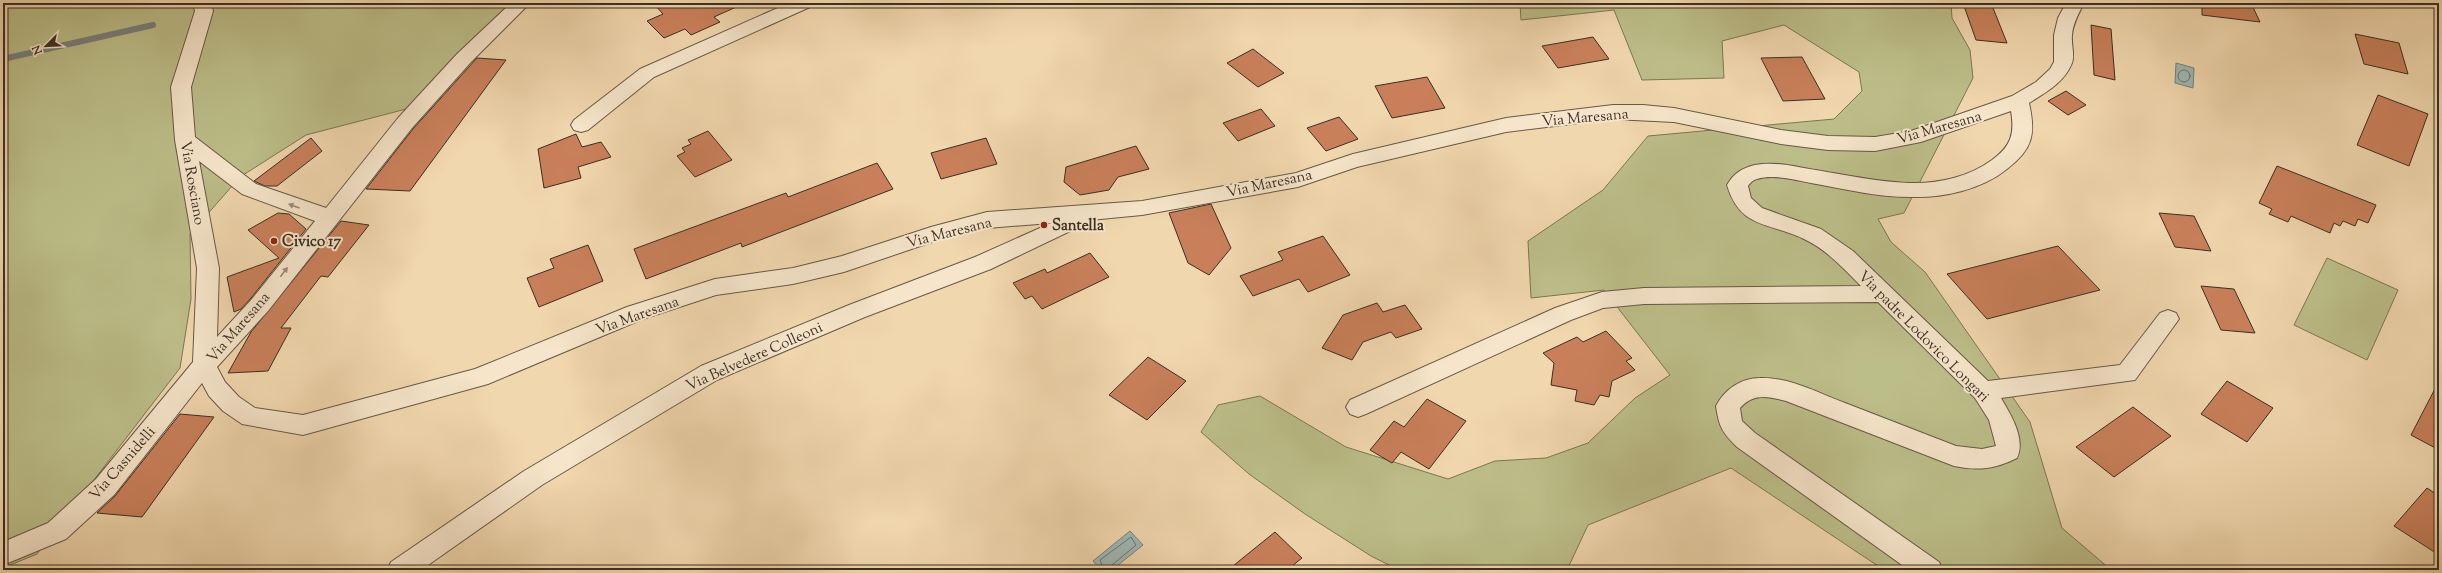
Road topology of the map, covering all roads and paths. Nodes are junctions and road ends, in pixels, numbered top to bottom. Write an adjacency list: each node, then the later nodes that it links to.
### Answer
1 (202, 3): 7 (street, Via Rosciano)
2 (521, 3): 9 (street, Via Maresana)
3 (804, 3): 6 (street)
4 (2075, 3): 5 (street, Via Maresana)
5 (2019, 101): 8 (street, Via Maresana); 10 (street, Via padre Lodovico Longari)
6 (581, 125)
7 (184, 140): 9 (street, one-way to 7); 12 (street, Via Rosciano)
8 (1092, 213): 12 (street, Via Maresana); 16 (street, Via Belvedere Colleoni)
9 (332, 216): 12 (street, Via Maresana, one-way to 9)
10 (1884, 294): 13 (street, Via padre Lodovico Longari); 14 (street)
11 (2168, 318): 13 (street)
12 (204, 365): 15 (street, Via Casnidelli)
13 (1983, 391): 17 (street, Via padre Lodovico Longari)
14 (1358, 407)
15 (3, 554)
16 (400, 570)
17 (1930, 570)

